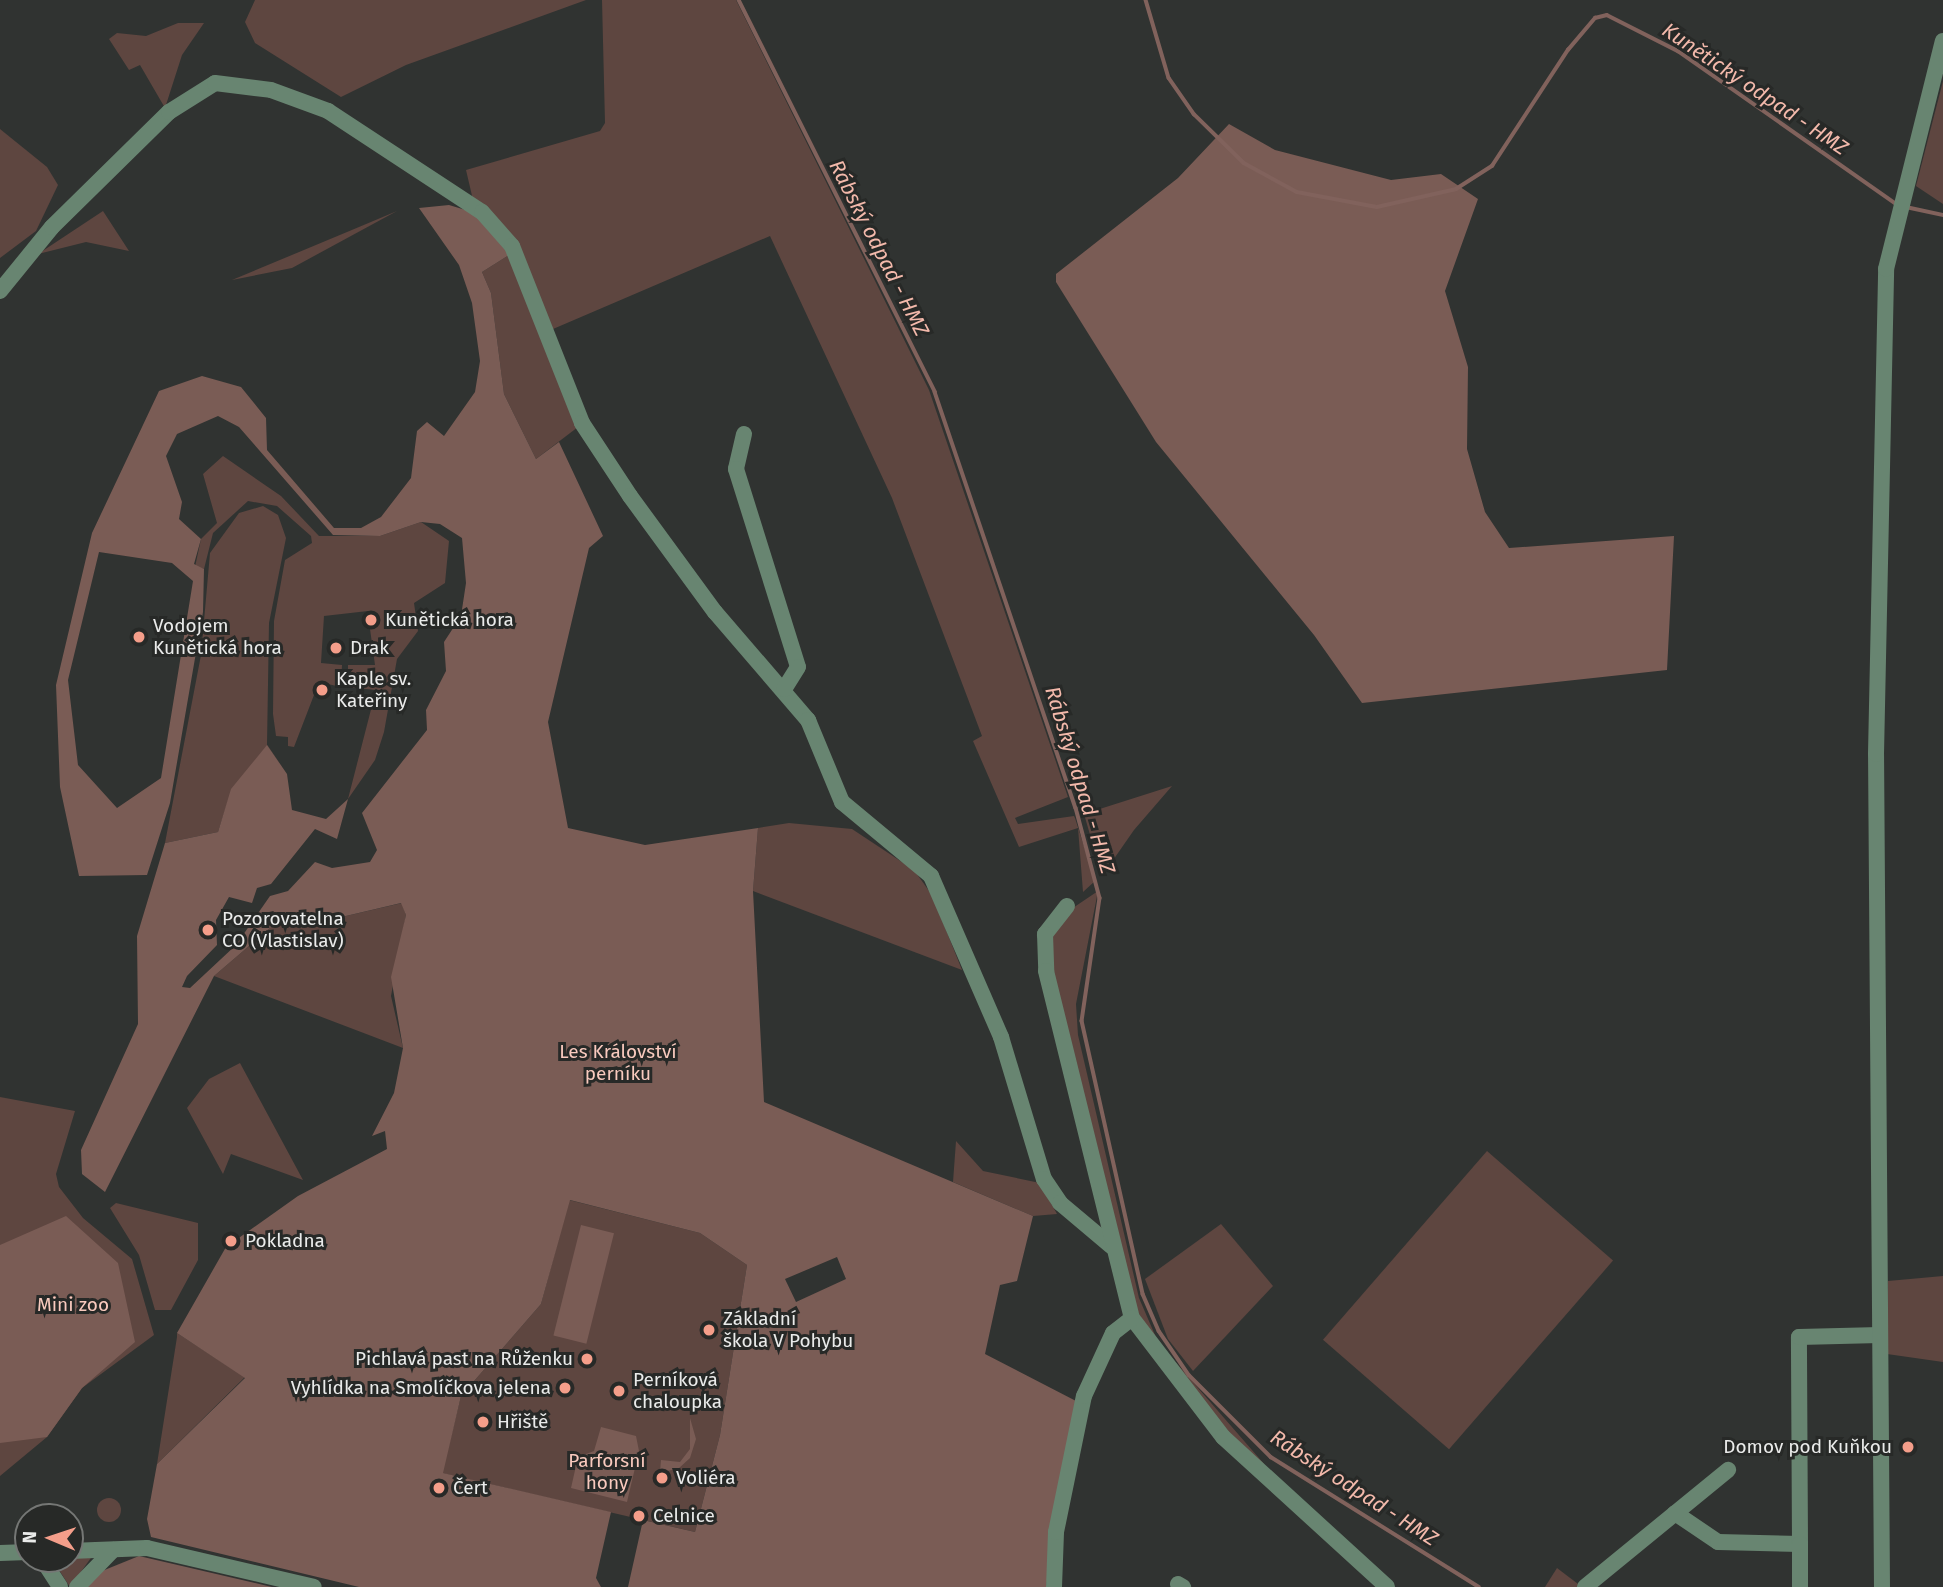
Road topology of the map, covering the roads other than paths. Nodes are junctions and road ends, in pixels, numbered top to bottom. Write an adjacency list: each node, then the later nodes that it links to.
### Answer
1 (1943, 41): 8 (street)
2 (0, 291): 4 (street)
3 (744, 434): 4 (street)
4 (784, 690): 6 (street)
5 (1067, 906): 6 (street)
6 (1111, 1246): 7 (street)
7 (1132, 1318): 16 (street); 17 (street)
8 (1880, 1335): 11 (street); 20 (street)
9 (1728, 1470): 10 (street)
10 (1675, 1513): 11 (street); 18 (street)
11 (1800, 1544): 19 (street)
12 (113, 1550): 13 (street); 14 (street); 15 (street)
13 (84, 1551)
14 (76, 1587)
15 (314, 1587)
16 (1054, 1587)
17 (1387, 1587)
18 (1585, 1587)
19 (1800, 1587)
20 (1882, 1587)

